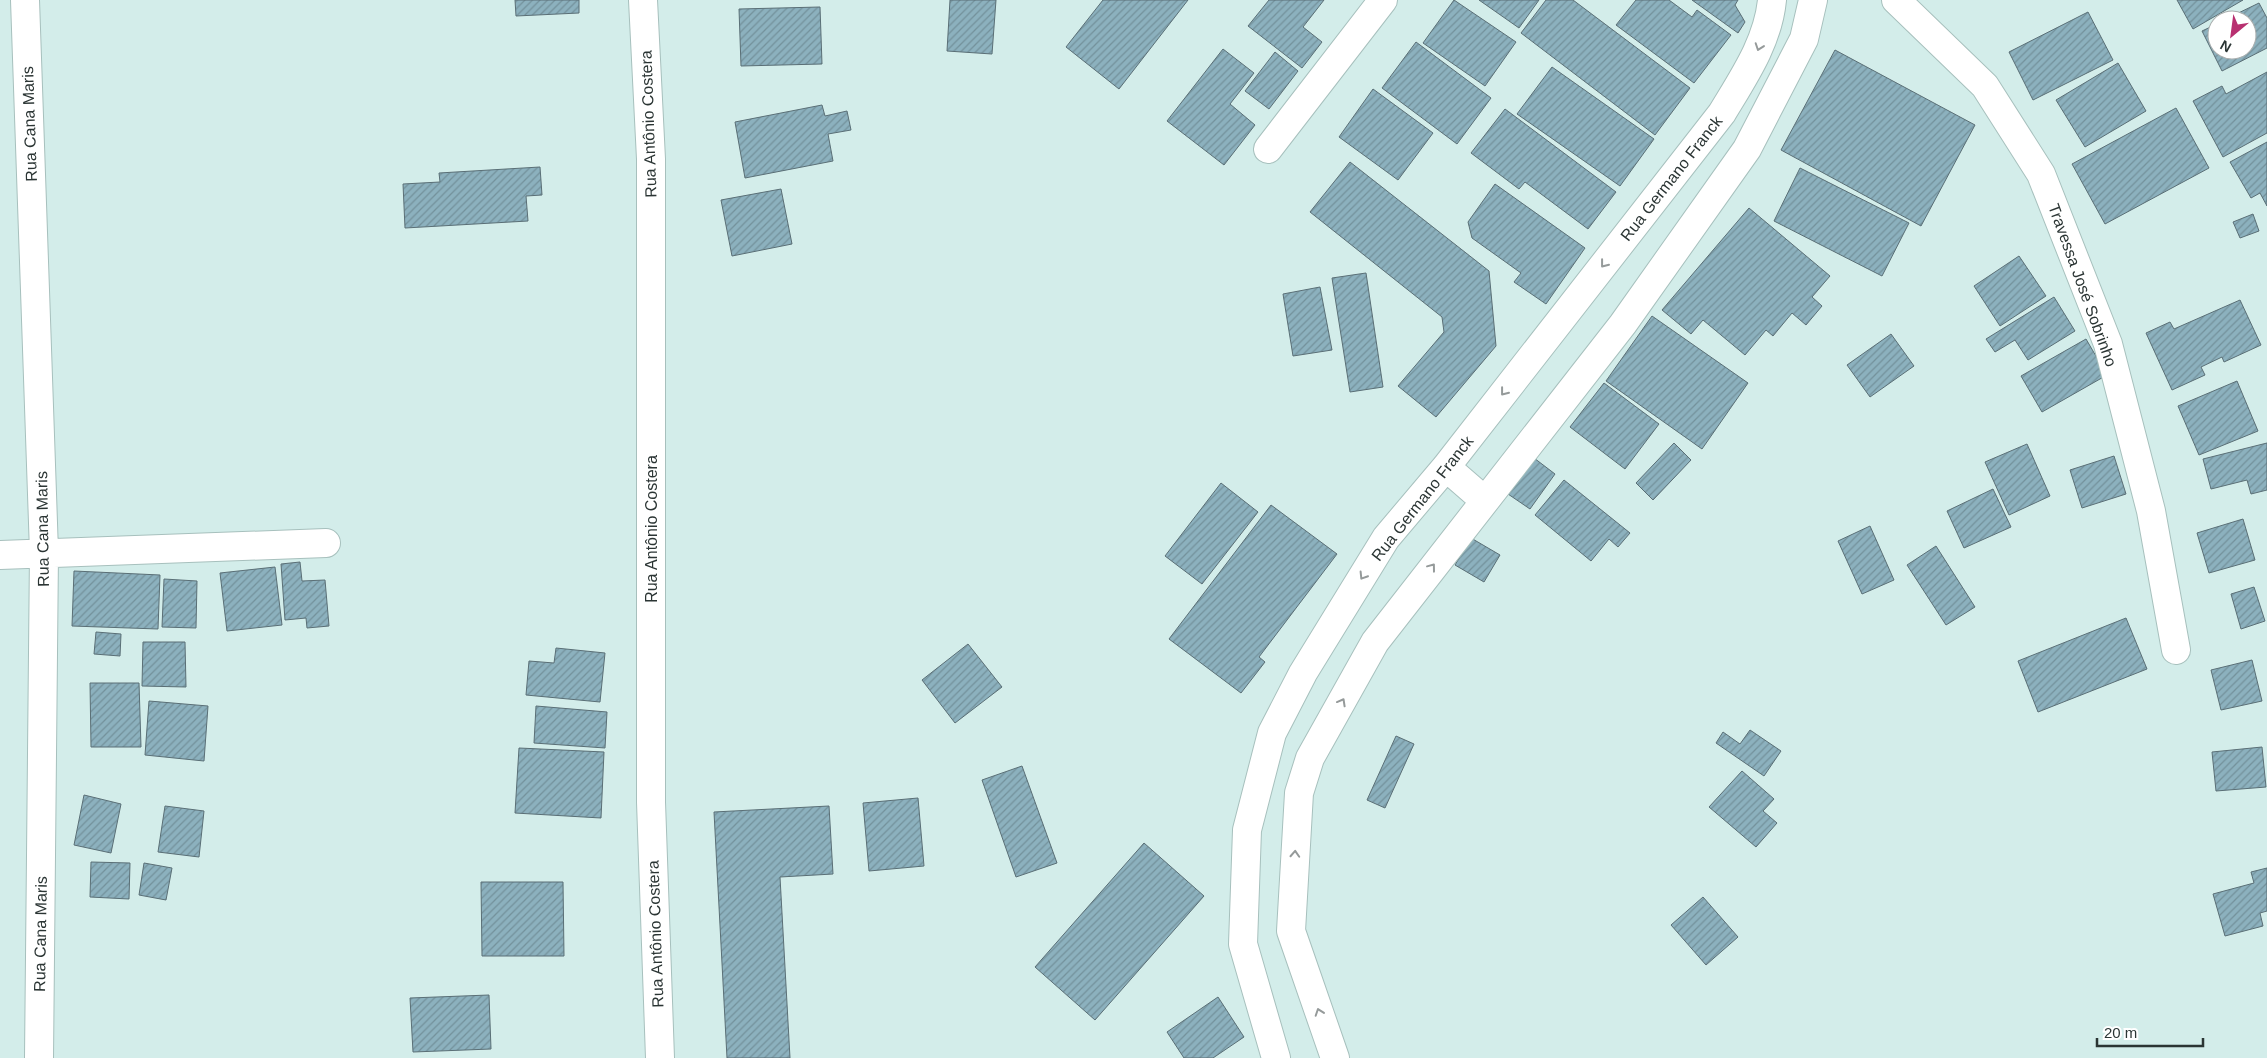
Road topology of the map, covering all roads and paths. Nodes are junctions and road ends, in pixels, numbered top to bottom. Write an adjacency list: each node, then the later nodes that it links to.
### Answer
1 (25, 0): 11 (street, Rua Cana Maris)
2 (643, 0): 15 (street, Rua Antônio Costera)
3 (1383, 0): 7 (street)
4 (1772, 0): 8 (street, Rua Germano Franck, one-way to 8)
5 (1813, 0): 9 (street)
6 (1896, 0): 13 (street, Travessa José Sobrinho)
7 (1268, 149)
8 (1446, 467): 9 (street); 16 (street, Rua Germano Franck, one-way to 16)
9 (1484, 500): 17 (street, one-way to 9)
10 (326, 543): 11 (street)
11 (44, 552): 12 (street); 14 (street, Rua Cana Maris)
12 (0, 556)
13 (2176, 650)
14 (39, 1058)
15 (660, 1058)
16 (1276, 1058)
17 (1335, 1058)

